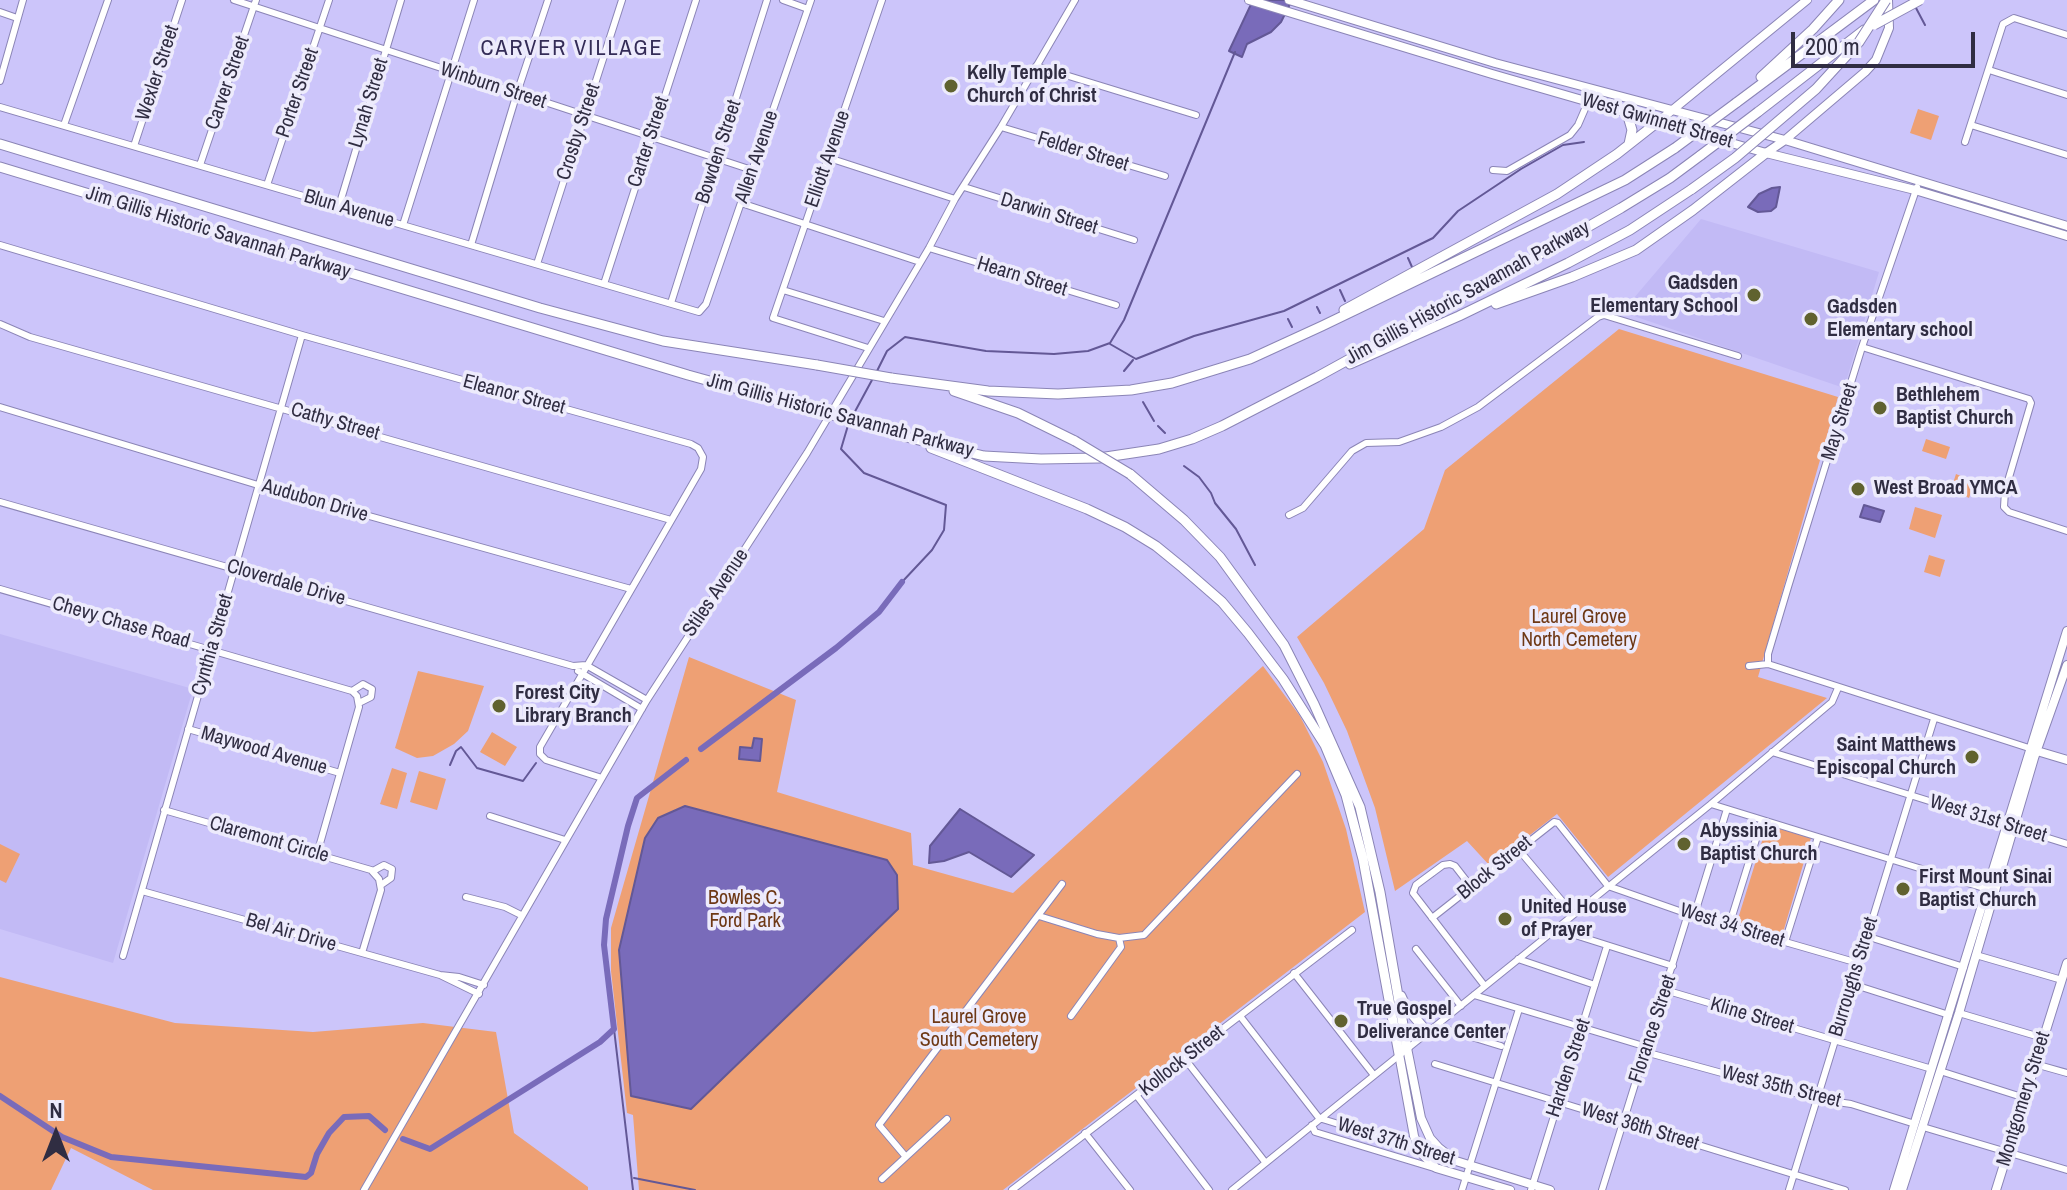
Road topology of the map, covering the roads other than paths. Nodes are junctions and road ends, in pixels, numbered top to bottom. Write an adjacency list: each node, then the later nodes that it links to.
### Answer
1 (23, 0): 26 (street)
2 (108, 0): 45 (street)
3 (182, 0): 52 (street, Wexler Street)
4 (234, 0): 23 (street, Winburn Street)
5 (329, 0): 27 (street, Porter Street)
6 (401, 0): 29 (street, Lynah Street)
7 (474, 0): 32 (street)
8 (548, 0): 34 (street)
9 (622, 0): 42 (street, Crosby Street)
10 (696, 0): 48 (street, Carter Street)
11 (767, 0): 58 (street, Bowden Street)
12 (783, 0): 24 (street)
13 (811, 0): 24 (street, Allen Avenue)
14 (1075, 0): 30 (street, Stiles Avenue)
15 (1249, 0): 37 (main road, West Gwinnett Street)
16 (1289, 0): 39 (main road, West Gwinnett Street)
17 (1807, 0): 39 (main road)
18 (1839, 0): 36 (highway)
19 (1874, 0): 36 (highway, Jim Gillis Historic Savannah Parkway)
20 (1887, 0): 44 (main road); 85 (highway, bridge)
21 (1920, 0): 93 (highway, Jim Gillis Historic Savannah Parkway, bridge)
22 (879, 1): 57 (street, Elliott Avenue)
23 (255, 3): 27 (street, Winburn Street); 59 (street, Carver Street)
24 (808, 9): 61 (street, Allen Avenue)
25 (0, 12): 26 (street)
26 (17, 18): 33 (street)
27 (320, 28): 29 (street, Winburn Street); 64 (street, Porter Street)
28 (2067, 35): 31 (street)
29 (385, 50): 32 (street, Winburn Street); 69 (street, Lynah Street)
30 (1036, 66): 41 (street); 47 (street, Stiles Avenue)
31 (1989, 70): 35 (street); 46 (street)
32 (451, 72): 34 (street, Winburn Street); 70 (street)
33 (0, 81)
34 (517, 93): 42 (street, Winburn Street); 76 (street)
35 (2067, 95)
36 (1739, 100): 88 (highway, Jim Gillis Historic Savannah Parkway, bridge)
37 (1588, 102): 40 (main road, West Gwinnett Street); 62 (street)
38 (0, 107): 45 (street, Blun Avenue)
39 (1674, 110): 43 (main road); 49 (main road, West Gwinnett Street)
40 (1627, 113): 43 (main road, West Gwinnett Street); 53 (highway)
41 (1196, 115)
42 (584, 116): 48 (street, Winburn Street); 79 (street, Crosby Street)
43 (1659, 121): 53 (highway); 55 (main road, West Gwinnett Street)
44 (1806, 121): 49 (main road); 54 (main road)
45 (64, 125): 52 (street, Blun Avenue)
46 (1971, 125): 50 (street); 56 (street)
47 (1001, 127): 63 (street, Felder Street); 66 (street, Stiles Avenue)
48 (651, 137): 58 (street, Winburn Street); 80 (street, Carter Street)
49 (1785, 140): 54 (main road, West Gwinnett Street); 55 (main road)
50 (1965, 142)
51 (0, 144): 94 (highway, Jim Gillis Historic Savannah Parkway, bridge)
52 (134, 146): 59 (street, Blun Avenue)
53 (1628, 146): 88 (highway)
54 (1807, 147): 65 (main road, West Gwinnett Street)
55 (1766, 153): 65 (main road, West Gwinnett Street); 85 (highway)
56 (2067, 155)
57 (829, 158): 67 (street); 71 (street, Elliott Avenue)
58 (716, 159): 61 (street, Winburn Street); 82 (street, Bowden Street)
59 (200, 165): 64 (street, Blun Avenue)
60 (0, 167): 97 (highway, Jim Gillis Historic Savannah Parkway, bridge)
61 (752, 170): 68 (street, Allen Avenue)
62 (1493, 170)
63 (1165, 176)
64 (267, 185): 69 (street, Blun Avenue)
65 (1917, 186): 72 (main road, West Gwinnett Street); 73 (main road, West Gwinnett Street); 90 (street, May Street)
66 (964, 187): 67 (street, Stiles Avenue); 74 (street, Darwin Street)
67 (955, 199): 77 (street, Stiles Avenue)
68 (741, 203): 71 (street); 84 (street, Allen Avenue)
69 (339, 206): 70 (street, Blun Avenue)
70 (403, 225): 76 (street, Blun Avenue)
71 (805, 226): 78 (street); 81 (street, Elliott Avenue)
72 (2067, 226)
73 (2067, 236)
74 (1134, 240)
75 (0, 245): 89 (street, Eleanor Street)
76 (471, 245): 79 (street, Blun Avenue)
77 (929, 248): 78 (street, Stiles Avenue); 83 (street, Hearn Street)
78 (920, 262): 86 (street, Stiles Avenue)
79 (537, 264): 80 (street, Blun Avenue)
80 (604, 284): 82 (street, Blun Avenue)
81 (783, 290): 86 (street); 91 (street, Elliott Avenue)
82 (671, 303): 84 (street, Blun Avenue)
83 (1116, 305)
84 (699, 312)
85 (1459, 316): 93 (highway)
86 (884, 321): 91 (street, Stiles Avenue)
87 (0, 324): 96 (street, Cathy Street)
88 (1322, 326): 94 (highway, Jim Gillis Historic Savannah Parkway)
89 (302, 335): 96 (street, Cynthia Street); 101 (street, Eleanor Street)
90 (1862, 347): 102 (street); 108 (street, May Street)
91 (868, 348): 116 (street, Stiles Avenue)
92 (1738, 356): 100 (street)
93 (1317, 377): 97 (highway, Jim Gillis Historic Savannah Parkway)
94 (936, 385): 176 (highway, bridge)
95 (0, 407): 98 (street, Audubon Drive)
96 (282, 407): 98 (street, Cynthia Street); 101 (street, Cathy Street)
97 (898, 435): 192 (highway)
98 (258, 485): 103 (street, Cynthia Street); 105 (street, Audubon Drive)
99 (0, 502): 103 (street, Cloverdale Drive)
100 (1289, 515)
101 (671, 520): 105 (street, Eleanor Street)
102 (2067, 531)
103 (235, 569): 107 (street, Cynthia Street); 110 (street, Cloverdale Drive)
104 (0, 589): 107 (street, Chevy Chase Road)
105 (631, 589): 109 (street, Eleanor Street)
106 (2067, 631): 112 (main road)
107 (212, 649): 115 (street, Chevy Chase Road); 120 (street, Cynthia Street)
108 (1768, 664): 111 (street); 114 (street)
109 (586, 665): 110 (street, Cloverdale Drive); 113 (street, Eleanor Street); 116 (street)
110 (573, 666): 113 (street, Cloverdale Drive)
111 (1749, 666)
112 (2064, 670): 121 (main road)
113 (581, 673): 118 (street, Cloverdale Drive); 126 (street, Eleanor Street)
114 (1838, 688): 119 (street); 122 (street)
115 (352, 691): 117 (street); 117 (street)
116 (647, 700): 118 (street, Stiles Avenue)
117 (359, 703): 124 (street)
118 (642, 709): 126 (street, Stiles Avenue)
119 (1934, 719): 121 (street); 127 (street, Burroughs Street)
120 (188, 729): 124 (street, Maywood Avenue); 130 (street, Cynthia Street)
121 (2033, 749): 123 (main road); 133 (main road)
122 (1772, 752): 127 (street, West 31st Street); 128 (street)
123 (2067, 760)
124 (340, 773): 138 (street)
125 (1297, 774): 157 (street)
126 (602, 778): 135 (street, Stiles Avenue)
127 (1911, 795): 133 (street, West 31st Street); 139 (street, Burroughs Street)
128 (1711, 804): 129 (street); 143 (street)
129 (1727, 809): 132 (street); 150 (street, Florance Street)
130 (164, 810): 138 (street, Claremont Circle); 146 (street, Cynthia Street)
131 (490, 816): 135 (street)
132 (1762, 820): 134 (street); 153 (street)
133 (2011, 826): 136 (street, West 31st Street); 145 (main road); 162 (main road)
134 (1818, 837): 139 (street); 158 (street)
135 (565, 840): 149 (street, Stiles Avenue)
136 (2067, 844)
137 (1519, 850): 143 (street, Block Street); 144 (street, Block Street); 148 (street)
138 (317, 854): 140 (street, Claremont Circle)
139 (1890, 860): 145 (street); 156 (street, Burroughs Street)
140 (373, 871): 142 (street); 142 (street)
141 (1062, 884): 151 (street)
142 (381, 885): 161 (street)
143 (1608, 886): 148 (street); 150 (street, West 34 Street)
144 (1472, 888): 152 (street, Block Street); 152 (street)
145 (1987, 889): 168 (main road)
146 (142, 891): 161 (street, Bel Air Drive); 163 (street, Cynthia Street)
147 (466, 897): 149 (street)
148 (1573, 914): 154 (street)
149 (521, 915): 173 (street, Stiles Avenue)
150 (1691, 915): 153 (street, West 34 Street); 167 (street, Florance Street)
151 (1039, 916): 157 (street); 212 (street)
152 (1432, 918): 174 (street)
153 (1729, 926): 158 (street, West 34 Street)
154 (1556, 929): 159 (street); 164 (street)
155 (1352, 930): 169 (street, Kollock Street)
156 (1866, 936): 165 (street, Burroughs Street); 168 (street)
157 (1119, 938): 184 (street)
158 (1785, 942): 165 (street, West 34 Street)
159 (1607, 946): 167 (street); 175 (street, Harden Street)
160 (1416, 949): 180 (street)
161 (362, 953): 170 (street, Bel Air Drive)
162 (1976, 955): 172 (street); 182 (main road)
163 (123, 956)
164 (1518, 959): 174 (street); 175 (street)
165 (1858, 963): 171 (street, Burroughs Street)
166 (2067, 963): 172 (main road, Montgomery Street)
167 (1673, 966): 177 (street, Florance Street)
168 (1964, 967): 183 (main road)
169 (1294, 973): 185 (street, Kollock Street); 198 (street)
170 (440, 975): 173 (street, Bel Air Drive); 178 (street, Bel Air Drive)
171 (1852, 984): 183 (street); 189 (street, Burroughs Street)
172 (2063, 984): 188 (main road, Montgomery Street)
173 (484, 985): 178 (street, Stiles Avenue)
174 (1484, 985): 179 (street)
175 (1595, 985): 186 (street, Harden Street)
176 (1396, 987): 187 (highway); 192 (highway)
177 (1665, 990): 189 (street, Kline Street); 191 (street, Florance Street)
178 (479, 994): 222 (street, Stiles Avenue)
179 (1474, 995): 180 (street); 181 (street, West 35th Street)
180 (1461, 1006): 187 (street)
181 (1519, 1009): 186 (street, West 35th Street); 199 (street)
182 (1959, 1013): 188 (street); 196 (main road)
183 (1949, 1015): 196 (main road)
184 (1071, 1016)
185 (1240, 1016): 193 (street, Kollock Street); 204 (street, West 37th Street)
186 (1581, 1028): 191 (street, West 35th Street); 203 (street, Harden Street)
187 (1431, 1029): 190 (street); 192 (street)
188 (2043, 1038): 195 (main road, Montgomery Street)
189 (1835, 1040): 196 (street, Kline Street); 202 (street, Burroughs Street)
190 (1501, 1046)
191 (1646, 1049): 202 (street, West 35th Street); 206 (street, Florance Street)
192 (1403, 1051): 198 (street); 210 (main road); 213 (main road)
193 (1185, 1059): 200 (street, Kollock Street); 214 (street)
194 (1435, 1064): 199 (street, West 36th Street)
195 (2035, 1064): 197 (street); 201 (main road, Montgomery Street)
196 (1936, 1070): 201 (street, Kline Street); 208 (main road)
197 (2067, 1073)
198 (1373, 1074): 204 (street)
199 (1497, 1083): 203 (street, West 36th Street); 215 (street)
200 (1137, 1096): 209 (street, Kollock Street); 225 (street)
201 (2025, 1098): 211 (main road, Montgomery Street)
202 (1817, 1099): 208 (street, West 35th Street); 218 (street, Burroughs Street)
203 (1558, 1102): 206 (street, West 36th Street); 221 (street, Harden Street)
204 (1319, 1118): 207 (street); 210 (street, West 37th Street)
205 (947, 1119): 212 (street)
206 (1624, 1123): 218 (street, West 36th Street); 230 (street, Florance Street)
207 (1312, 1125): 214 (street); 216 (street, West 37th Street)
208 (1919, 1126): 211 (street, West 35th Street); 233 (main road); 234 (main road)
209 (1085, 1133): 223 (street, Kollock Street); 224 (street)
210 (1419, 1149): 213 (street, West 37th Street); 216 (main road)
211 (2008, 1152): 217 (street, West 35th Street); 235 (main road, Montgomery Street)
212 (906, 1157): 220 (street)
213 (1456, 1161): 215 (main road, West 37th Street)
214 (1265, 1162): 226 (street)
215 (1470, 1165): 219 (street); 221 (main road, West 37th Street)
216 (1436, 1168): 219 (main road, West 37th Street)
217 (2067, 1170)
218 (1794, 1174): 231 (street, Burroughs Street); 232 (street, West 36th Street)
219 (1466, 1177): 227 (street); 228 (main road, West 37th Street)
220 (882, 1179)
221 (1532, 1187): 229 (main road, West 37th Street)
222 (364, 1190)
223 (1012, 1190)
224 (1130, 1190)
225 (1209, 1190)
226 (1232, 1190)
227 (1462, 1190)
228 (1510, 1190)
229 (1550, 1190)
230 (1602, 1190)
231 (1789, 1190)
232 (1845, 1190)
233 (1894, 1190)
234 (1902, 1190)
235 (1996, 1190)

